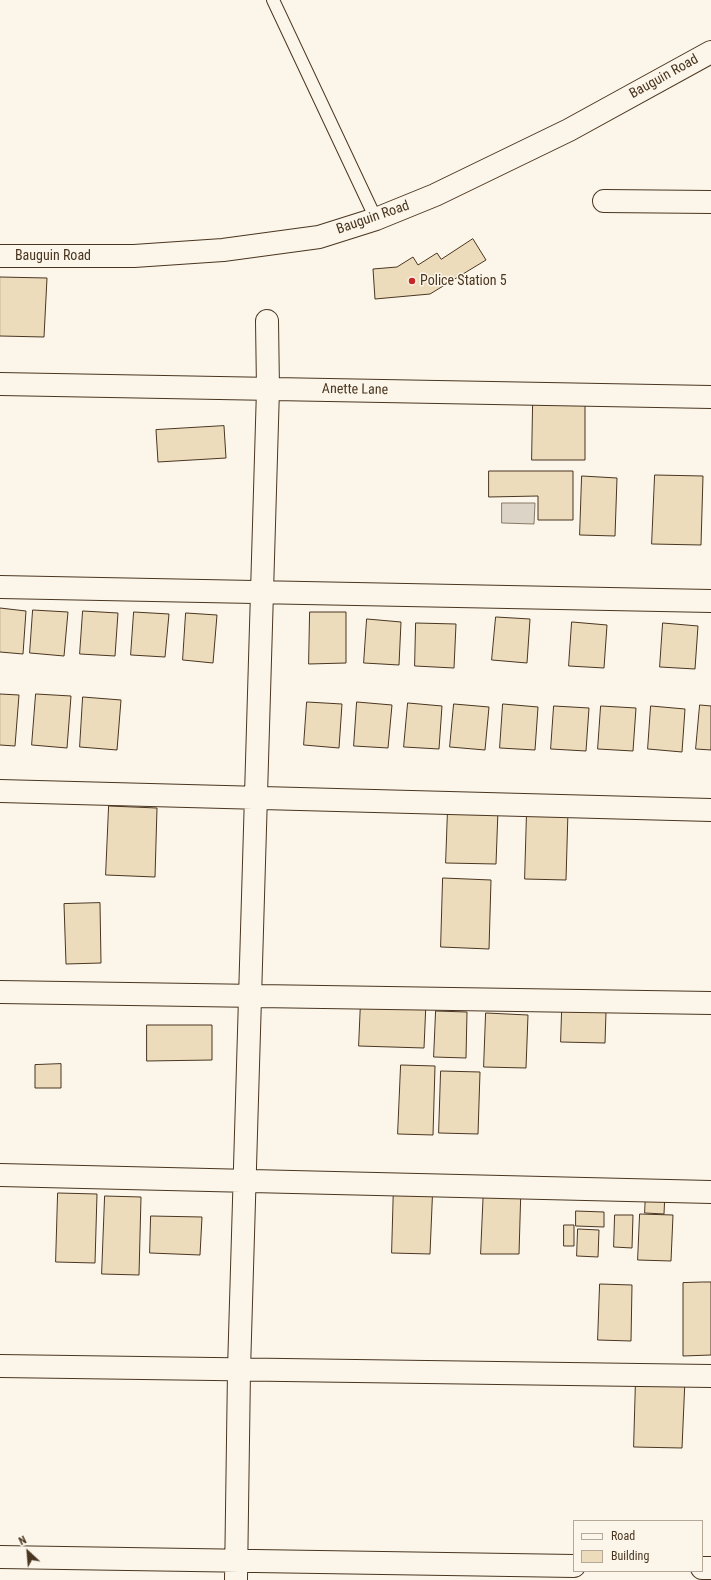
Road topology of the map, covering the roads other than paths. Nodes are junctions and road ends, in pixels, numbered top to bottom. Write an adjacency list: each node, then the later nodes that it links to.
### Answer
1 (273, 0): 5 (lane)
2 (711, 52): 5 (street, Bauguin Road)
3 (604, 201): 4 (street)
4 (711, 202)
5 (376, 219): 6 (street, Bauguin Road)
6 (0, 256)
7 (267, 321): 9 (street)
8 (0, 384): 9 (street, Anette Lane)
9 (268, 389): 10 (street, Anette Lane); 12 (street)
10 (711, 397)
11 (0, 587): 12 (street)
12 (262, 592): 13 (street); 15 (street)
13 (711, 601)
14 (0, 792): 15 (street)
15 (256, 798): 16 (street); 18 (street)
16 (711, 810)
17 (0, 992): 18 (street)
18 (250, 996): 19 (street); 21 (street)
19 (711, 1003)
20 (0, 1175): 21 (street)
21 (245, 1181): 22 (street); 24 (street)
22 (711, 1192)
23 (0, 1366): 24 (street)
24 (239, 1370): 25 (street); 28 (street)
25 (711, 1376)
26 (0, 1557): 28 (street)
27 (573, 1566): 28 (street)
28 (236, 1570)

